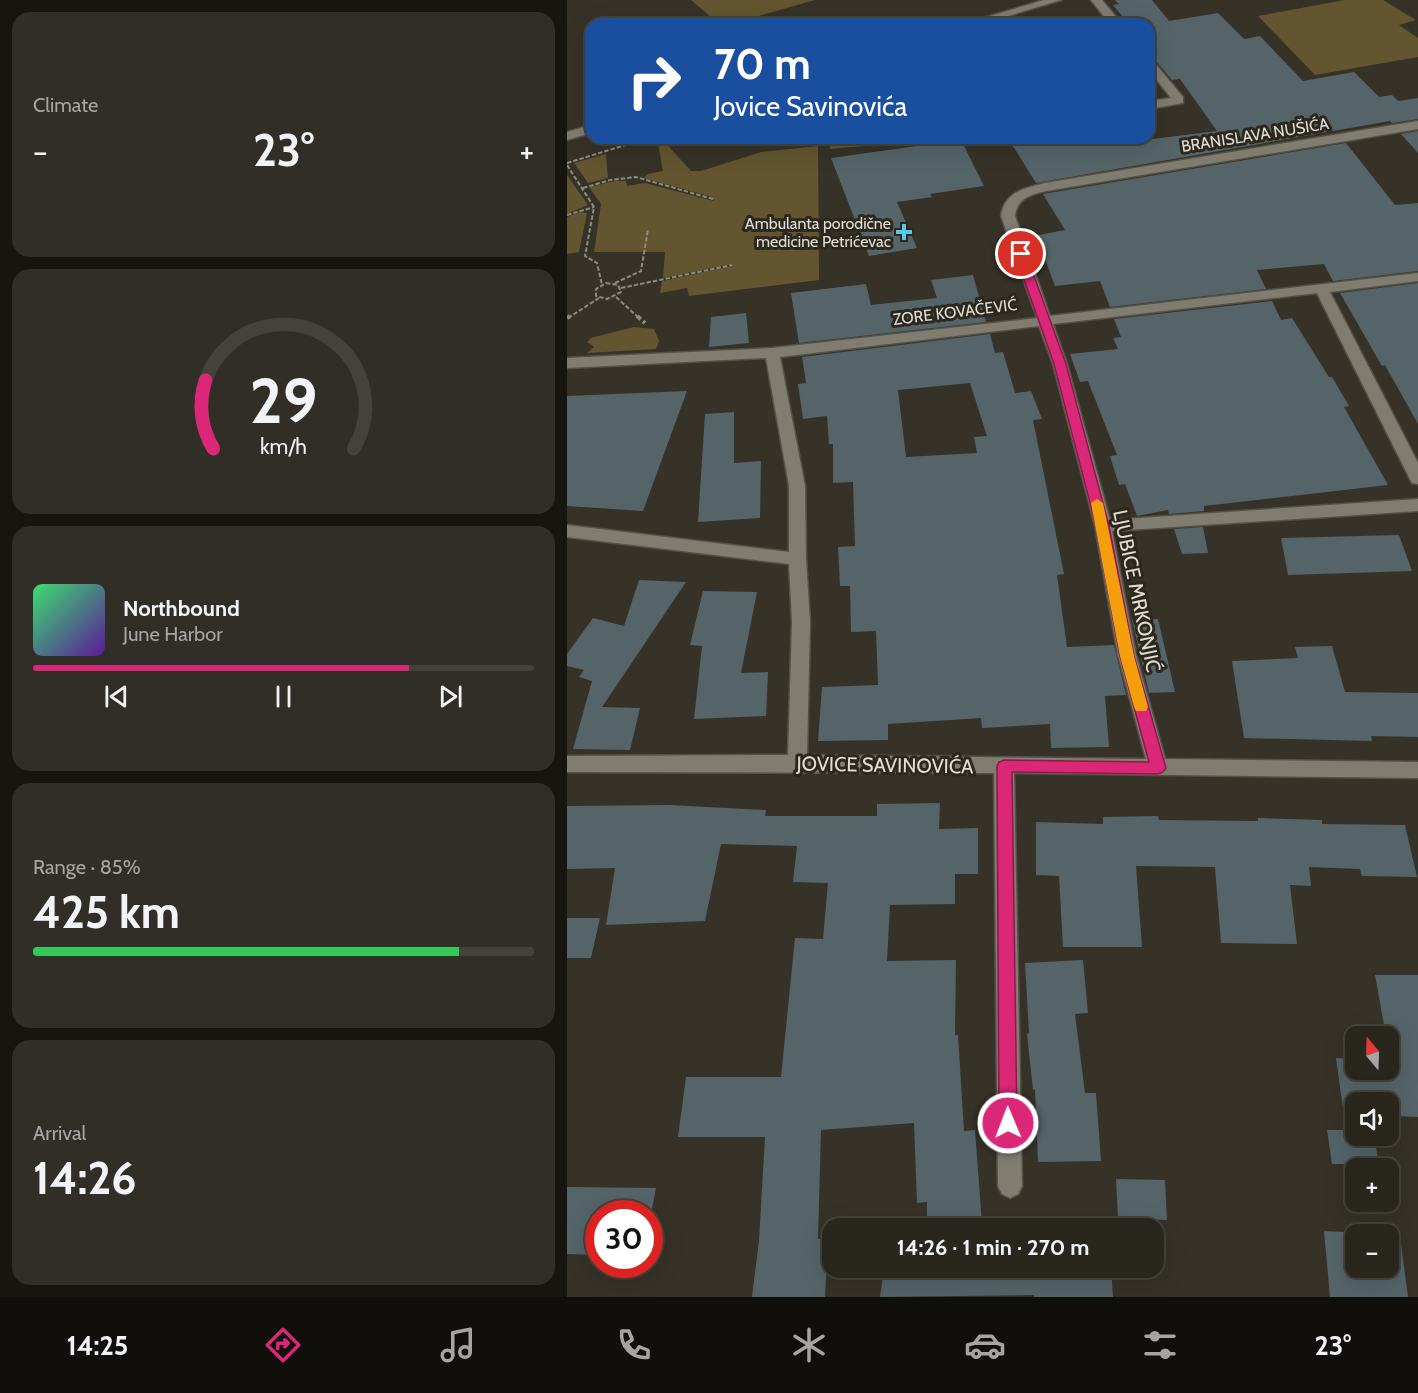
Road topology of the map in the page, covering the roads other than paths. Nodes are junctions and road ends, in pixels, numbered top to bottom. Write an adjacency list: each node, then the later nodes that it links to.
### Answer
1 (1056, 0): 3 (street)
2 (1096, 0): 4 (street)
3 (991, 18)
4 (1111, 18)
5 (1155, 70): 6 (street)
6 (1155, 104)
7 (1418, 125): 12 (street, BRANISLAVA NUŠIĆA)
8 (585, 131): 9 (street)
9 (567, 136)
10 (1418, 277): 11 (street, ZORE KOVAČEVIĆ)
11 (1321, 288): 12 (street, ZORE KOVAČEVIĆ); 15 (street)
12 (1044, 320): 13 (street, ZORE KOVAČEVIĆ); 17 (street, LJUBICE MRKONJIĆ)
13 (772, 353): 14 (street, ZORE KOVAČEVIĆ); 19 (street)
14 (567, 363)
15 (1418, 479)
16 (1418, 505): 17 (street)
17 (1103, 526): 23 (street, LJUBICE MRKONJIĆ)
18 (567, 531): 19 (street)
19 (797, 560): 21 (street)
20 (567, 764): 21 (street, JOVICE SAVINOVIĆA)
21 (797, 764): 22 (street, JOVICE SAVINOVIĆA)
22 (1004, 766): 23 (street, JOVICE SAVINOVIĆA); 25 (street)
23 (1158, 768): 24 (street, JOVICE SAVINOVIĆA)
24 (1418, 770)
25 (1009, 1186)

